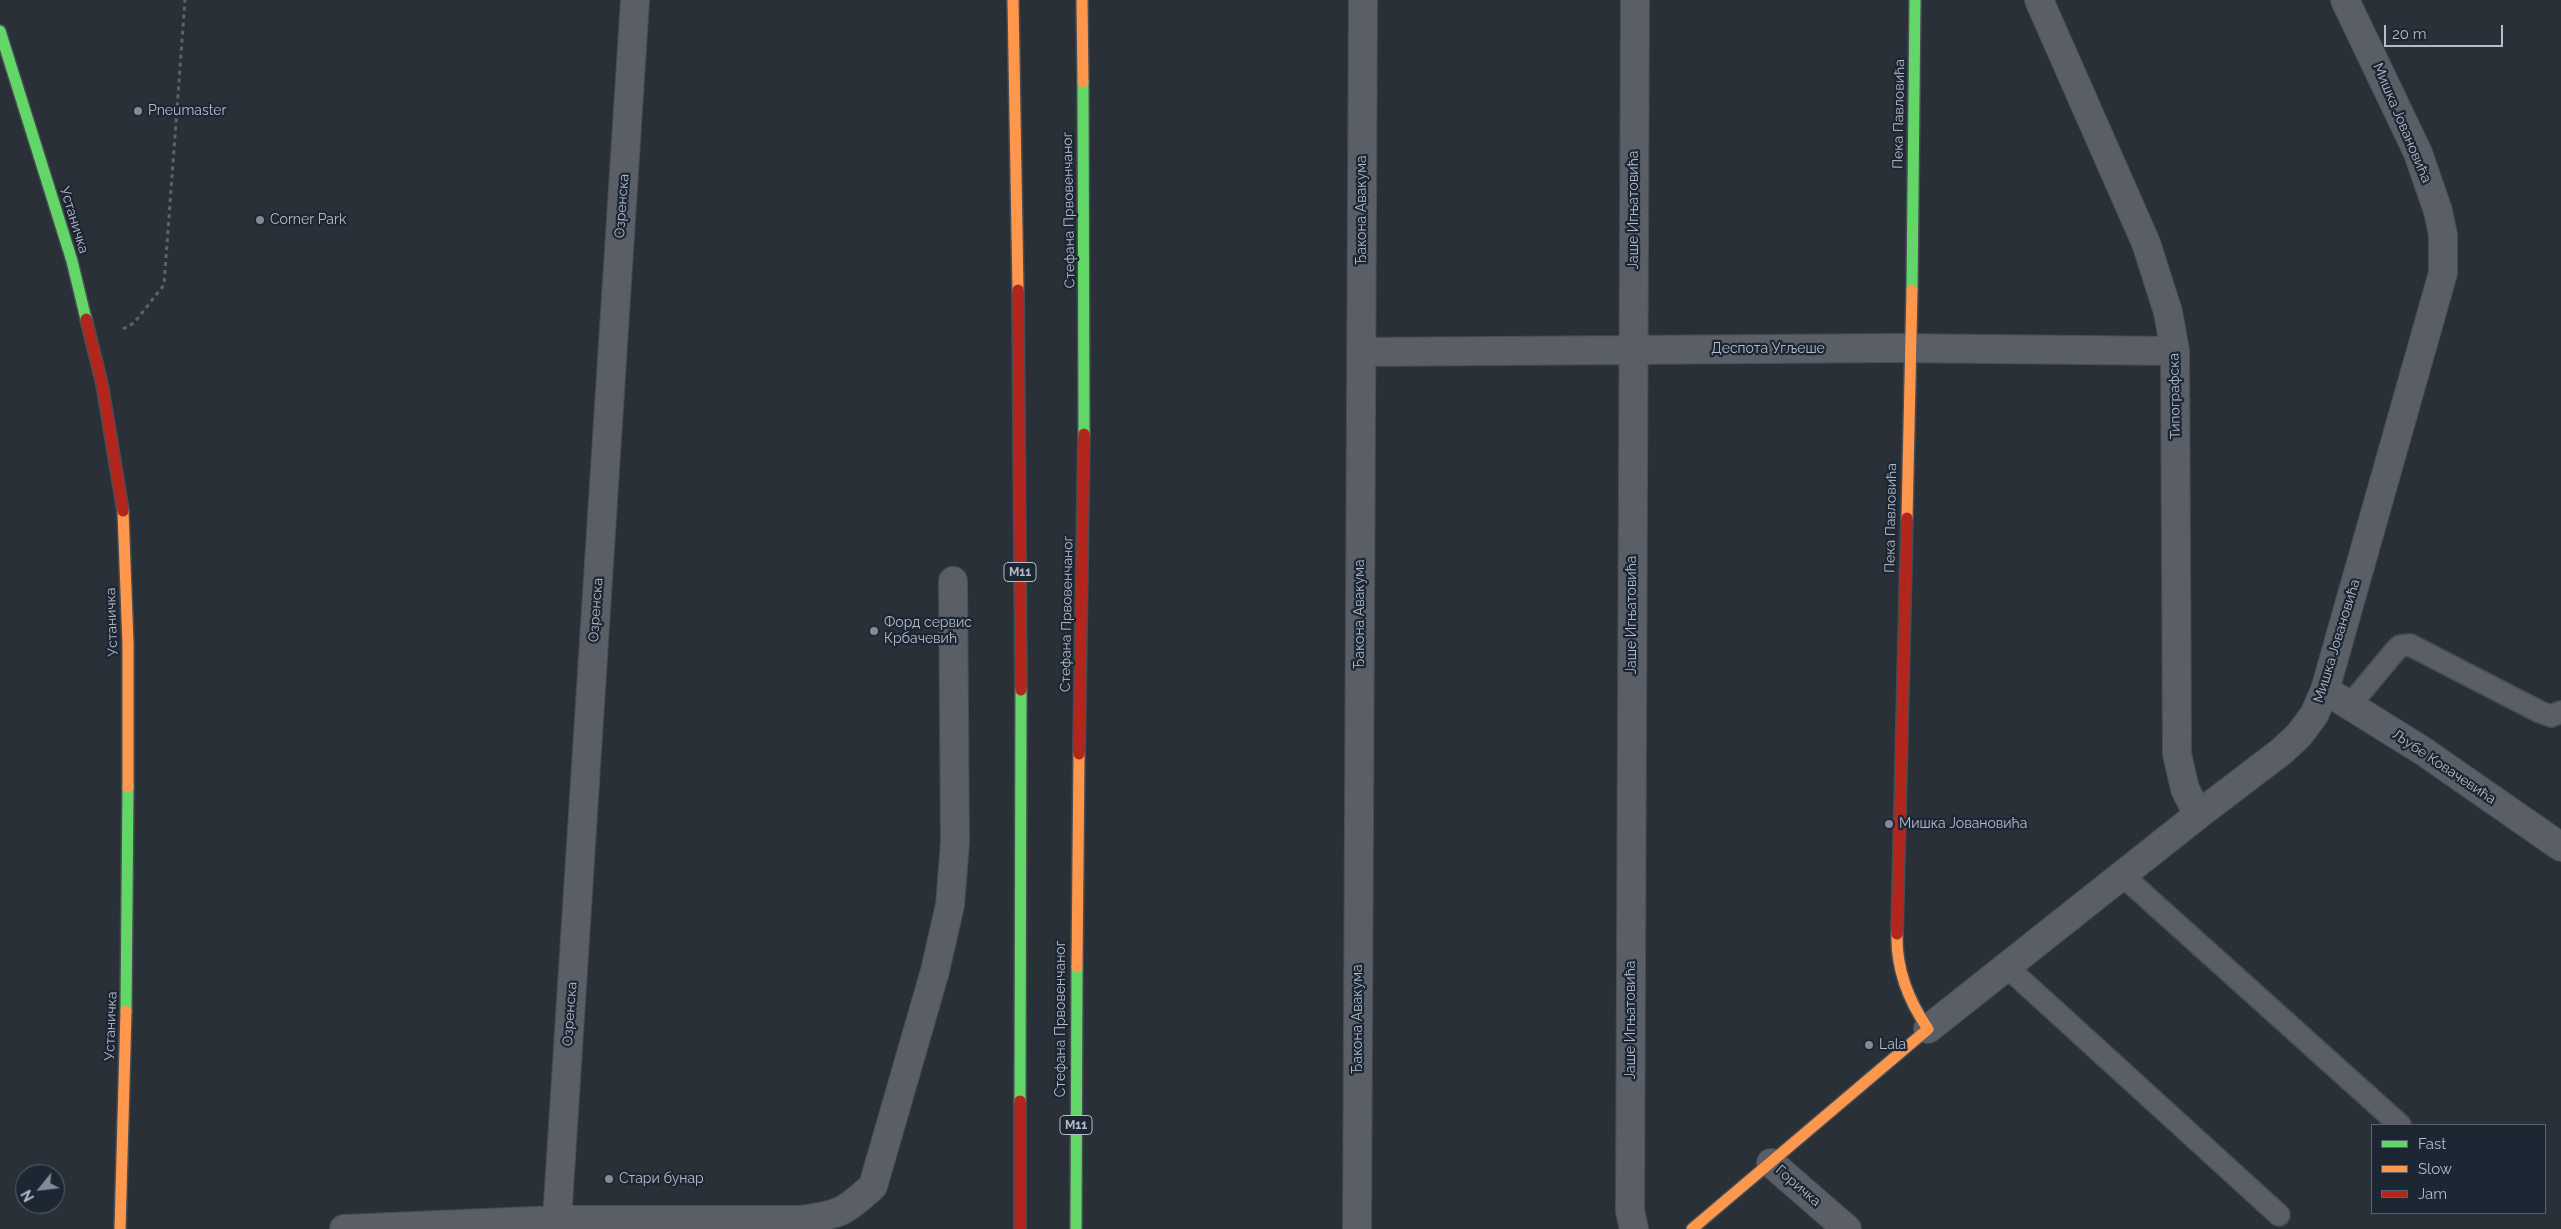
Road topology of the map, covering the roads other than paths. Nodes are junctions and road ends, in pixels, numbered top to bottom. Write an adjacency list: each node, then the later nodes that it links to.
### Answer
1 (635, 0): 26 (street, Озренска)
2 (1013, 0): 30 (main road, M11)
3 (1082, 0): 31 (main road, Стефана Првовенчаног / M11)
4 (1363, 0): 13 (street, Ђакона Авакума)
5 (1635, 0): 11 (street, Јаше Игњатовића)
6 (1915, 0): 10 (main road, Пека Павловића)
7 (2039, 0): 12 (street, Типографска)
8 (2345, 0): 15 (street, Мишка Јовановића)
9 (0, 31): 28 (main road, Устаничка)
10 (1910, 349): 11 (street, Деспота Угљеше); 12 (street, Деспота Угљеше); 22 (main road, Пека Павловића)
11 (1633, 350): 13 (street, Деспота Угљеше); 33 (street, Јаше Игњатовића)
12 (2175, 351): 18 (street, Типографска)
13 (1361, 352): 32 (street, Ђакона Авакума)
14 (953, 581): 27 (street)
15 (2325, 690): 16 (street, Љубе Ковачевића); 18 (street, Мишка Јовановића)
16 (2350, 705): 17 (lane); 19 (street, Љубе Ковачевића)
17 (2561, 712)
18 (2198, 815): 20 (street, Мишка Јовановића)
19 (2561, 847)
20 (2122, 875): 21 (street, Мишка Јовановића); 23 (lane)
21 (2007, 967): 22 (street, Мишка Јовановића); 25 (lane)
22 (1928, 1029): 24 (main road, Мишка Јовановића)
23 (2399, 1124)
24 (1771, 1163): 34 (main road, Мишка Јовановића); 35 (street, Горичка)
25 (2279, 1215)
26 (557, 1220): 27 (street); 29 (street)
27 (788, 1225)
28 (120, 1229)
29 (344, 1229)
30 (1020, 1229)
31 (1076, 1229)
32 (1357, 1229)
33 (1634, 1229)
34 (1692, 1229)
35 (1847, 1229)

